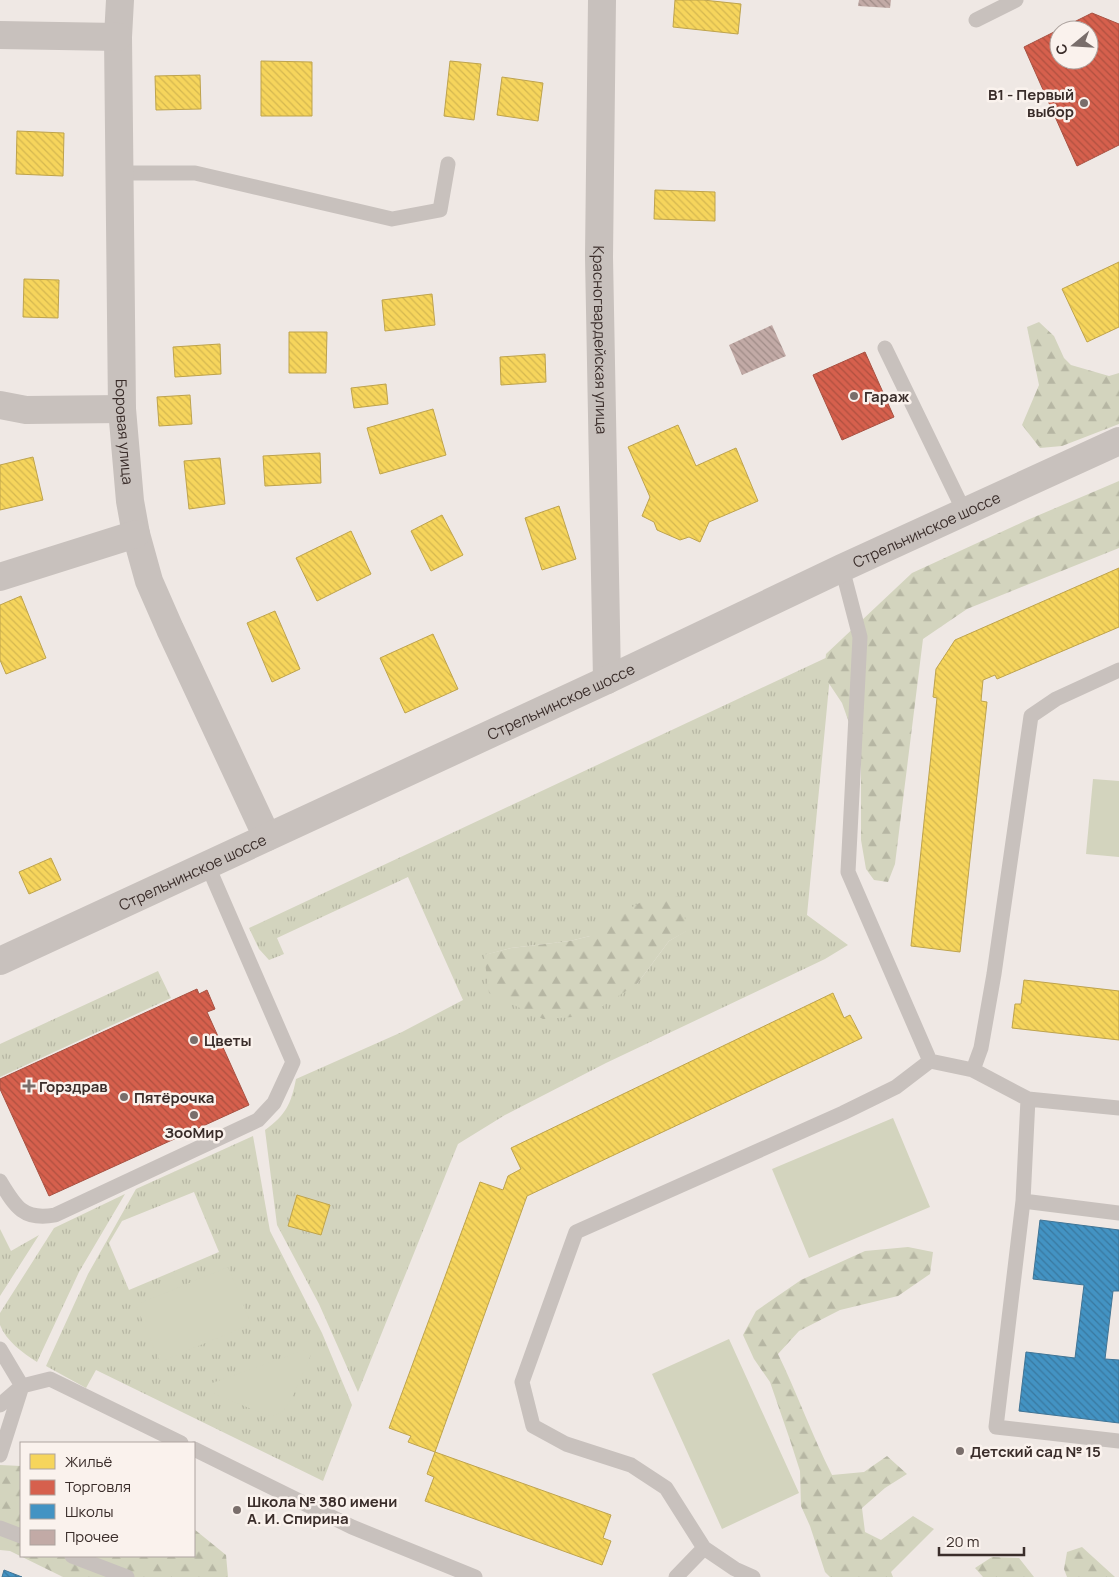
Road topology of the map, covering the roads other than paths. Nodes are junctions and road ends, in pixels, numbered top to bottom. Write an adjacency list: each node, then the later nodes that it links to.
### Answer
1 (120, 0): 6 (street, Боровая улица)
2 (602, 0): 18 (street, Красногвардейская улица)
3 (1016, 0): 4 (lane)
4 (976, 20)
5 (0, 35): 6 (street)
6 (118, 37): 8 (street, Боровая улица)
7 (448, 164): 8 (lane)
8 (119, 173): 11 (street, Боровая улица)
9 (885, 348): 13 (lane)
10 (0, 405): 11 (street)
11 (122, 409): 14 (street, Боровая улица)
12 (1119, 441): 13 (street, Стрельнинское шоссе)
13 (964, 512): 15 (street, Стрельнинское шоссе)
14 (136, 534): 16 (street); 19 (street, Боровая улица)
15 (842, 568): 18 (street, Стрельнинское шоссе); 22 (lane)
16 (0, 577)
17 (1119, 670): 23 (lane)
18 (607, 680): 19 (street, Стрельнинское шоссе)
19 (267, 837): 20 (street, Стрельнинское шоссе)
20 (207, 864): 21 (street, Стрельнинское шоссе); 26 (lane)
21 (0, 960)
22 (930, 1061): 23 (lane); 38 (lane)
23 (973, 1070): 24 (lane)
24 (1028, 1099): 25 (lane); 27 (lane)
25 (1119, 1108)
26 (0, 1181)
27 (1023, 1201): 28 (lane); 32 (lane)
28 (1119, 1213)
29 (0, 1349): 30 (lane)
30 (22, 1386): 31 (lane); 33 (lane); 35 (lane)
31 (0, 1405)
32 (1119, 1441)
33 (179, 1442)
34 (195, 1450): 41 (lane)
35 (0, 1455)
36 (0, 1528): 37 (lane)
37 (20, 1536)
38 (704, 1548): 42 (lane); 43 (lane)
39 (75, 1557): 40 (lane)
40 (127, 1577)
41 (475, 1577)
42 (676, 1577)
43 (753, 1577)

